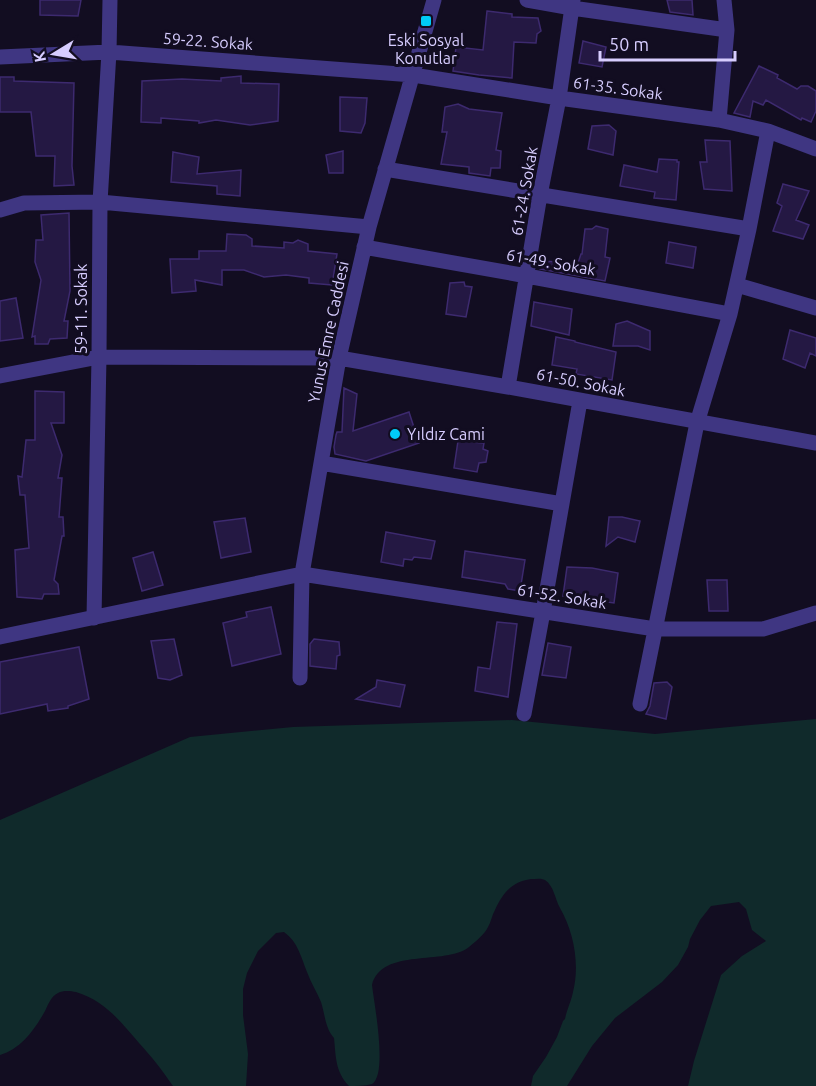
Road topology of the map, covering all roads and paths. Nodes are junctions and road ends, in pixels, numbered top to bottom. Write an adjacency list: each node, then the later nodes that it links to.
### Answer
1 (110, 0): 7 (street, 59-11. Sokak)
2 (434, 0): 9 (street, Yunus Emre Caddesi)
3 (527, 0): 5 (street)
4 (724, 0): 6 (street)
5 (573, 4): 6 (street); 10 (street, 61-24. Sokak)
6 (727, 30): 11 (street)
7 (109, 52): 8 (street, 59-22. Sokak); 9 (street, 59-22. Sokak); 16 (street, 59-11. Sokak)
8 (0, 57)
9 (413, 75): 10 (street, 61-35. Sokak); 14 (street, Yunus Emre Caddesi)
10 (559, 98): 11 (street, 61-35. Sokak); 15 (street, 61-24. Sokak)
11 (719, 120): 12 (street, 61-35. Sokak)
12 (768, 131): 13 (street, 61-35. Sokak); 19 (street)
13 (816, 148)
14 (385, 169): 15 (street); 18 (street, Yunus Emre Caddesi)
15 (540, 195): 19 (street); 21 (street, 61-24. Sokak)
16 (100, 202): 17 (street); 18 (street); 25 (street, 59-11. Sokak)
17 (0, 210)
18 (369, 227): 20 (street, Yunus Emre Caddesi)
19 (749, 230): 22 (street)
20 (364, 247): 21 (street, 61-49. Sokak); 26 (street, Yunus Emre Caddesi)
21 (527, 276): 24 (street, 61-49. Sokak); 28 (street, 61-24. Sokak)
22 (737, 285): 23 (street); 24 (street)
23 (816, 308)
24 (730, 314): 30 (street)
25 (99, 357): 26 (street, 61-50. Sokak); 27 (street, 61-50. Sokak); 37 (street, 59-11. Sokak)
26 (339, 358): 28 (street, 61-50. Sokak); 32 (street, Yunus Emre Caddesi)
27 (0, 376)
28 (508, 387): 29 (street, 61-50. Sokak)
29 (580, 400): 30 (street, 61-50. Sokak); 33 (street)
30 (698, 423): 31 (street, 61-50. Sokak); 38 (street)
31 (816, 443)
32 (321, 463): 33 (street); 34 (street, Yunus Emre Caddesi)
33 (562, 504): 35 (street)
34 (302, 574): 35 (street, 61-52. Sokak); 37 (street); 40 (street, Yunus Emre Caddesi)
35 (543, 612): 38 (street, 61-52. Sokak); 42 (street)
36 (816, 613): 38 (street, 61-52. Sokak)
37 (94, 618): 39 (street)
38 (655, 629): 41 (street)
39 (0, 637)
40 (300, 678)
41 (640, 704)
42 (524, 714)

